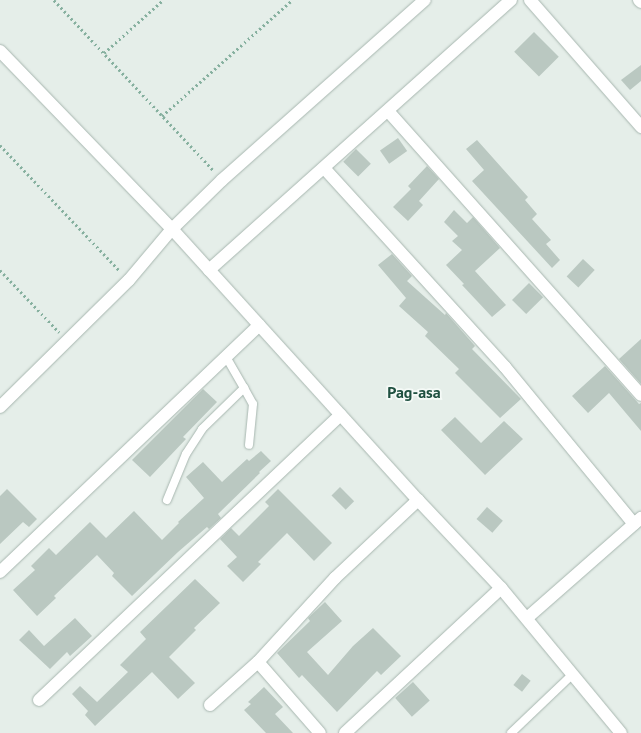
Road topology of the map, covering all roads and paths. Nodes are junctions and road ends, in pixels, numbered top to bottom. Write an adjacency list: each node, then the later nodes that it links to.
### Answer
1 (54, 0): 8 (path)
2 (163, 0): 8 (path)
3 (292, 0): 10 (path)
4 (425, 0): 14 (street)
5 (511, 0): 9 (street)
6 (530, 0): 11 (street)
7 (0, 51): 15 (street)
8 (104, 53): 10 (path)
9 (388, 111): 13 (street); 23 (street)
10 (162, 116): 14 (path)
11 (641, 127)
12 (0, 145): 18 (path)
13 (324, 168): 17 (street); 29 (street)
14 (222, 180): 15 (street)
15 (172, 229): 17 (street); 18 (street)
16 (0, 270): 20 (path)
17 (209, 270): 19 (street)
18 (129, 280): 20 (street)
19 (259, 325): 21 (street); 25 (street)
20 (68, 341): 24 (street)
21 (226, 357): 22 (lane); 30 (street)
22 (244, 388): 26 (lane); 27 (lane)
23 (641, 395)
24 (0, 407)
25 (340, 415): 28 (street); 35 (street)
26 (249, 445)
27 (167, 500)
28 (418, 500): 31 (street); 33 (street)
29 (638, 521): 32 (street)
30 (0, 572)
31 (501, 588): 32 (street); 38 (street)
32 (527, 618): 34 (street)
33 (258, 662): 36 (street); 37 (street)
34 (573, 674): 39 (lane); 40 (street)
35 (39, 700)
36 (210, 706)
37 (320, 733)
38 (345, 733)
39 (511, 733)
40 (621, 733)

